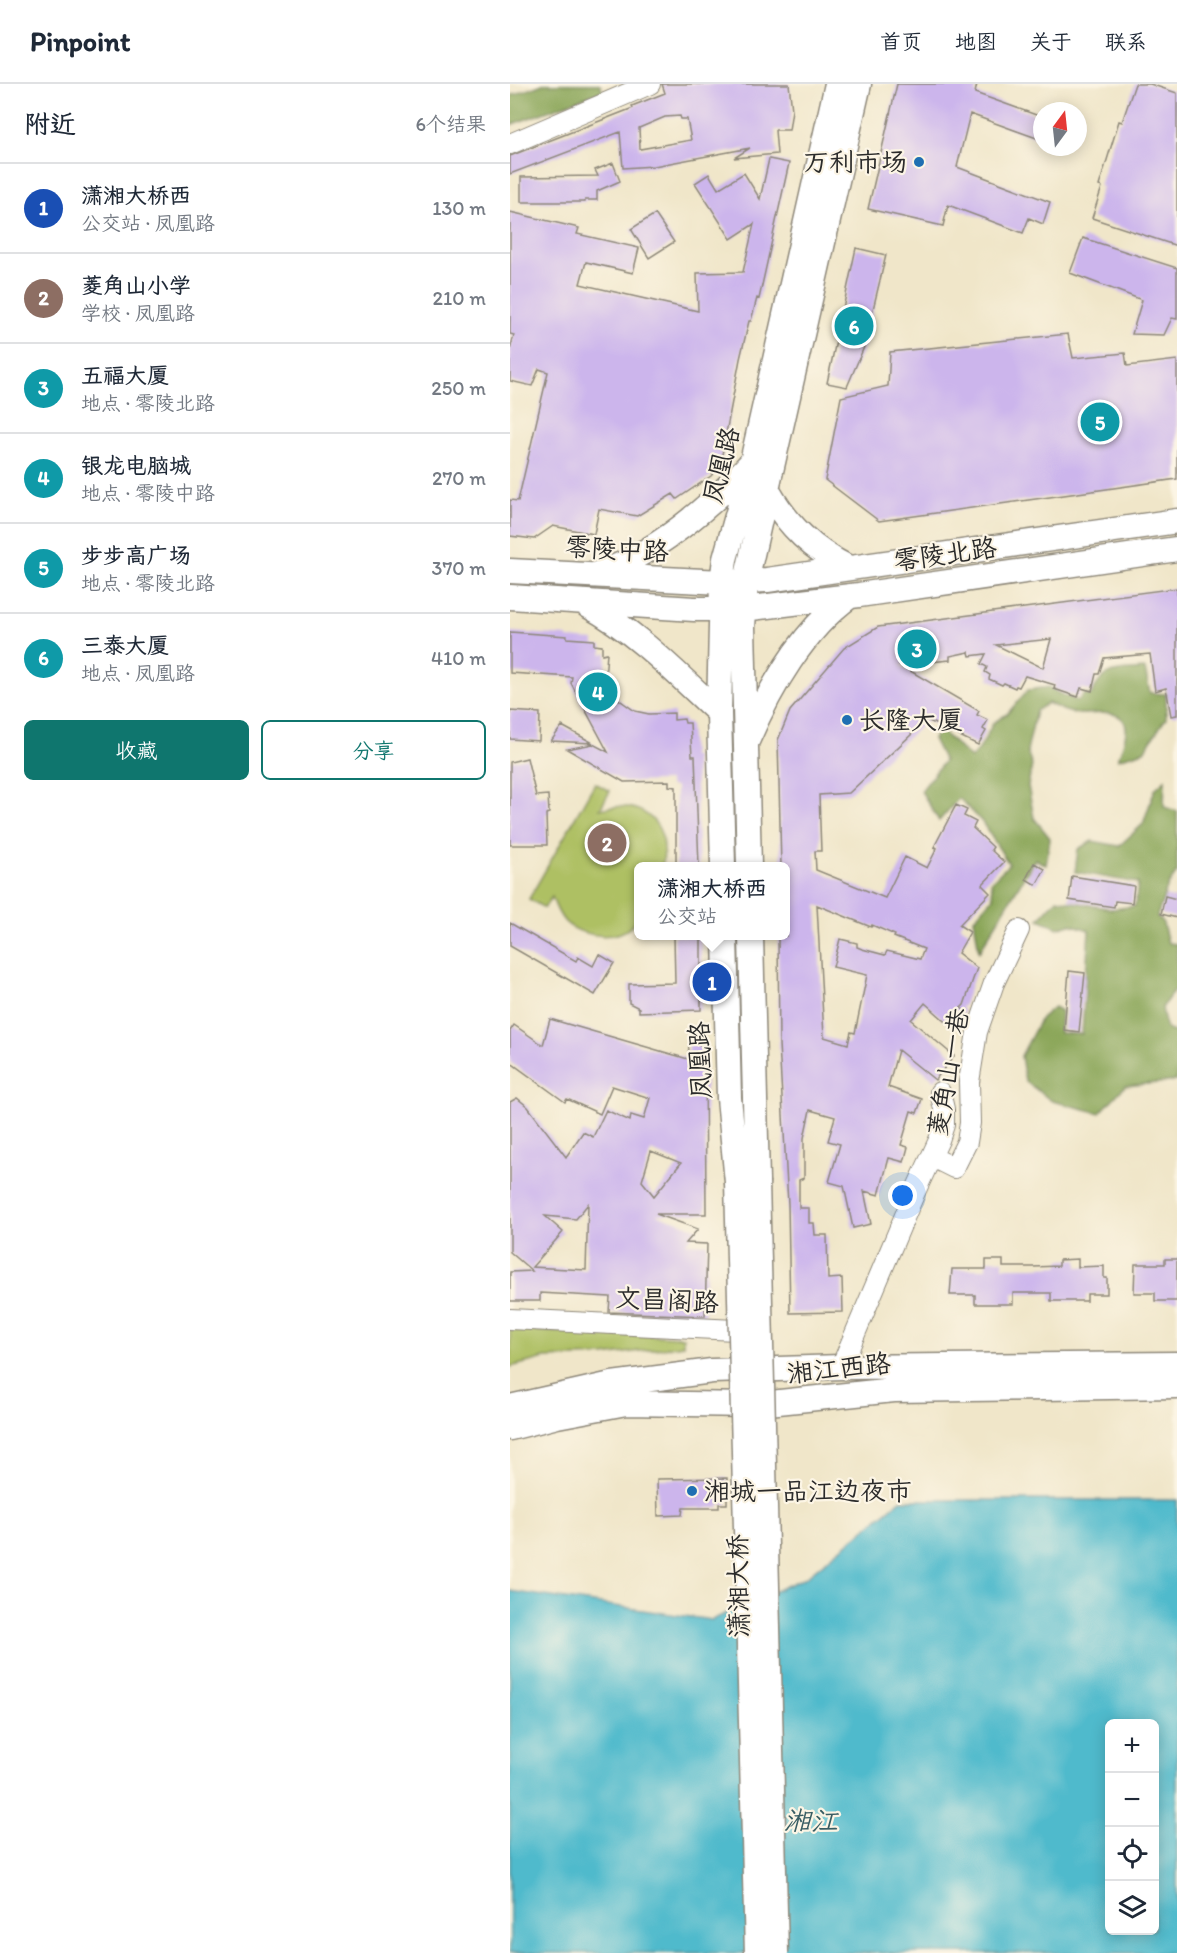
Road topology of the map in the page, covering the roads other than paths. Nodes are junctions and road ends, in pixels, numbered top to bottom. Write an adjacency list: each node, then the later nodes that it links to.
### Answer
1 (650, 84): 4 (street)
2 (837, 84): 5 (main road, 凤凰路)
3 (859, 84): 6 (main road, 凤凰路)
4 (510, 144)
5 (752, 462): 11 (main road); 13 (main road, 凤凰路)
6 (768, 491): 9 (main road); 12 (main road, 凤凰路)
7 (1177, 521): 9 (main road, 零陵北路)
8 (1177, 549): 14 (main road, 零陵北路)
9 (849, 568): 12 (main road, 零陵北路)
10 (510, 571): 11 (main road, 零陵中路)
11 (590, 576): 13 (main road, 零陵中路)
12 (746, 581): 13 (main road, 零陵北路); 17 (main road, 凤凰路)
13 (722, 582): 17 (main road, 凤凰路)
14 (851, 596): 17 (main road, 零陵北路); 19 (main road)
15 (510, 597): 16 (main road)
16 (583, 603): 17 (main road); 18 (main road)
17 (732, 609): 18 (main road, 凤凰路); 19 (main road, 凤凰路)
18 (719, 712): 20 (main road, 凤凰路)
19 (746, 744): 21 (main road, 凤凰路)
20 (723, 862)
21 (749, 862)
22 (1019, 930): 26 (street, 菱角山一巷)
23 (725, 940): 27 (main road, 凤凰路)
24 (751, 940): 27 (main road)
25 (940, 1092): 26 (street)
26 (932, 1157): 31 (street)
27 (747, 1182): 35 (main road, 潇湘大桥, bridge); 36 (main road, 潇湘大桥, bridge)
28 (753, 1265): 29 (street, 文昌阁路)
29 (510, 1319)
30 (1177, 1364): 31 (main road, 湘江西路)
31 (841, 1367): 33 (main road, 湘江西路)
32 (1177, 1386): 34 (main road, 湘江西路)
33 (510, 1407)
34 (510, 1428)
35 (757, 1953)
36 (776, 1953)

